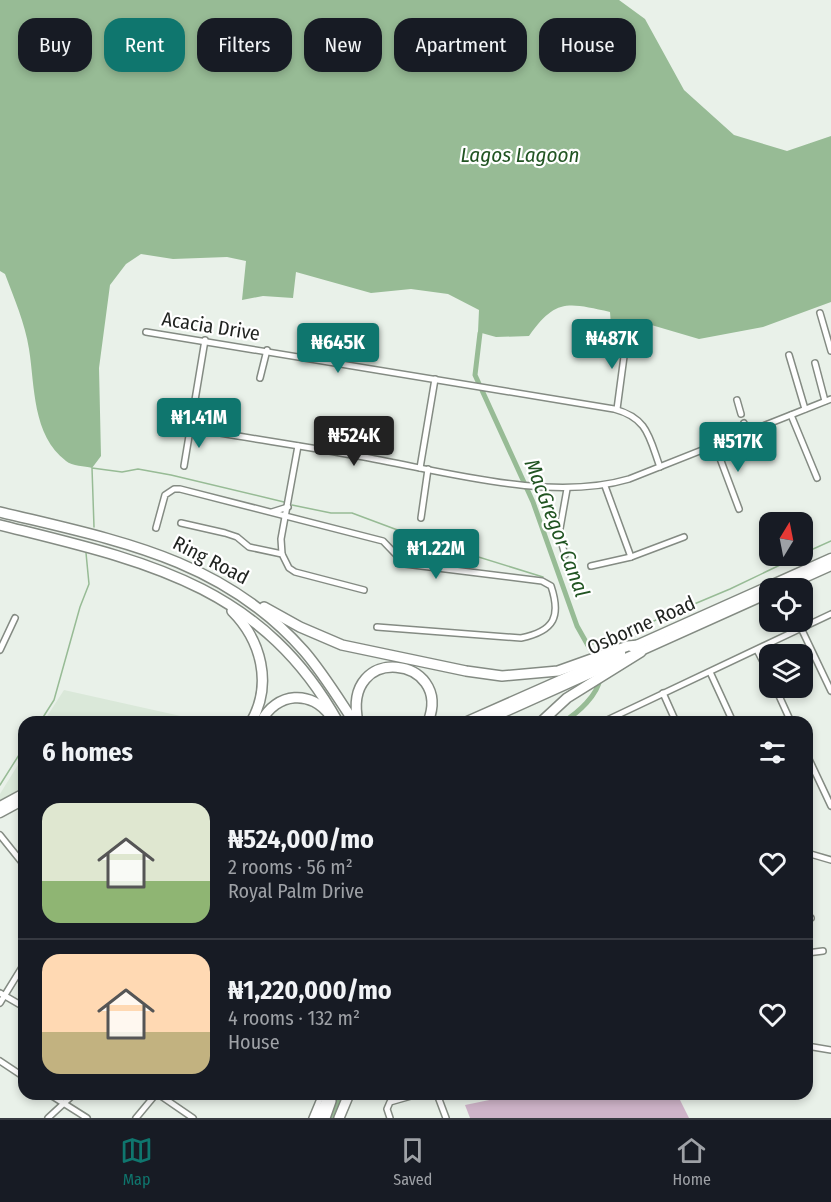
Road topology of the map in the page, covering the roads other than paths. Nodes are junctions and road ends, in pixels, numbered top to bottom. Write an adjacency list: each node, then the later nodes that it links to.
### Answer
1 (820, 314): 6 (street)
2 (146, 332): 4 (street, Acacia Drive)
3 (627, 334): 13 (street)
4 (205, 340): 5 (street, Acacia Drive); 18 (street)
5 (267, 350): 9 (street); 10 (street, Acacia Drive)
6 (831, 351)
7 (789, 355): 14 (street)
8 (815, 363): 12 (street)
9 (260, 378)
10 (435, 379): 13 (street, Acacia Drive); 24 (street)
11 (737, 400): 15 (street)
12 (828, 400): 14 (street)
13 (617, 409): 23 (street)
14 (806, 409): 16 (street)
15 (741, 414)
16 (791, 415): 19 (street); 26 (street)
17 (744, 423): 19 (street)
18 (191, 428): 21 (street); 22 (street)
19 (748, 432): 20 (street)
20 (715, 445): 23 (street); 30 (street)
21 (298, 446): 24 (street); 29 (street)
22 (184, 466)
23 (660, 467): 27 (street)
24 (420, 468): 25 (street)
25 (428, 469): 28 (street); 34 (street)
26 (817, 477)
27 (605, 486): 28 (street); 43 (street)
28 (567, 489): 42 (street)
29 (288, 507): 32 (street); 33 (street)
30 (739, 510)
31 (0, 512): 50 (highway, Ring Road)
32 (272, 512): 33 (street); 37 (street)
33 (286, 517): 39 (street); 55 (street)
34 (421, 518)
35 (181, 523): 40 (street)
36 (0, 525): 49 (highway, Ring Road)
37 (156, 528)
38 (684, 537): 43 (street)
39 (281, 539): 40 (street); 41 (street)
40 (273, 550): 41 (street)
41 (282, 554): 48 (street)
42 (565, 555)
43 (631, 557): 45 (street)
44 (831, 558): 58 (main road, Osborne Road)
45 (591, 566)
46 (831, 566): 47 (main road)
47 (804, 578)
48 (363, 590)
49 (218, 596): 70 (highway); 73 (highway, Ring Road)
50 (246, 597): 63 (highway); 74 (highway, Ring Road)
51 (759, 598): 58 (main road, Osborne Road)
52 (831, 614): 54 (street)
53 (15, 618): 59 (street)
54 (813, 622)
55 (377, 627)
56 (793, 632): 60 (street)
57 (803, 632): 66 (street)
58 (640, 649): 62 (highway); 62 (highway)
59 (0, 650)
60 (757, 650): 61 (street); 64 (street)
61 (759, 654)
62 (610, 661): 63 (highway); 63 (highway)
63 (588, 671): 65 (main road, Osborne Road); 79 (highway)
64 (710, 672): 67 (street); 83 (street)
65 (567, 680): 77 (main road, Osborne Road); 78 (main road, Osborne Road)
66 (831, 691)
67 (663, 693): 69 (street); 82 (street)
68 (780, 698): 84 (street)
69 (622, 713): 80 (street); 81 (street)
70 (254, 716)
71 (266, 716): 72 (highway)
72 (329, 716)
73 (332, 716)
74 (352, 716)
75 (356, 716): 76 (highway)
76 (429, 716)
77 (480, 716)
78 (495, 716)
79 (548, 716)
80 (616, 716)
81 (623, 716)
82 (673, 716)
83 (731, 716)
84 (788, 716)
85 (813, 768): 89 (street)
86 (18, 797): 88 (main road)
87 (18, 803): 90 (main road)
88 (0, 806)
89 (831, 806)
90 (0, 813)
91 (0, 835): 93 (street)
92 (813, 855): 94 (street)
93 (18, 858)
94 (831, 860)
95 (823, 951): 96 (street)
96 (813, 952)
97 (18, 972): 98 (street)
98 (2, 995): 99 (street); 100 (street)
99 (0, 1003)
100 (18, 1004)
101 (813, 1047): 102 (street)
102 (831, 1050)
103 (0, 1061): 104 (street)
104 (18, 1073)
105 (58, 1100): 116 (street)
106 (67, 1100): 116 (street)
107 (152, 1100): 119 (street)
108 (166, 1100): 120 (street)
109 (320, 1100): 121 (street)
110 (328, 1100): 122 (highway)
111 (330, 1100): 123 (highway)
112 (347, 1100): 124 (highway)
113 (348, 1100): 125 (highway)
114 (397, 1100): 126 (street)
115 (439, 1100): 127 (street)
116 (63, 1103): 117 (street); 118 (street)
117 (48, 1118)
118 (87, 1118)
119 (136, 1118)
120 (193, 1118)
121 (312, 1118)
122 (318, 1118)
123 (325, 1118)
124 (339, 1118)
125 (344, 1118)
126 (390, 1118)
127 (446, 1118)

